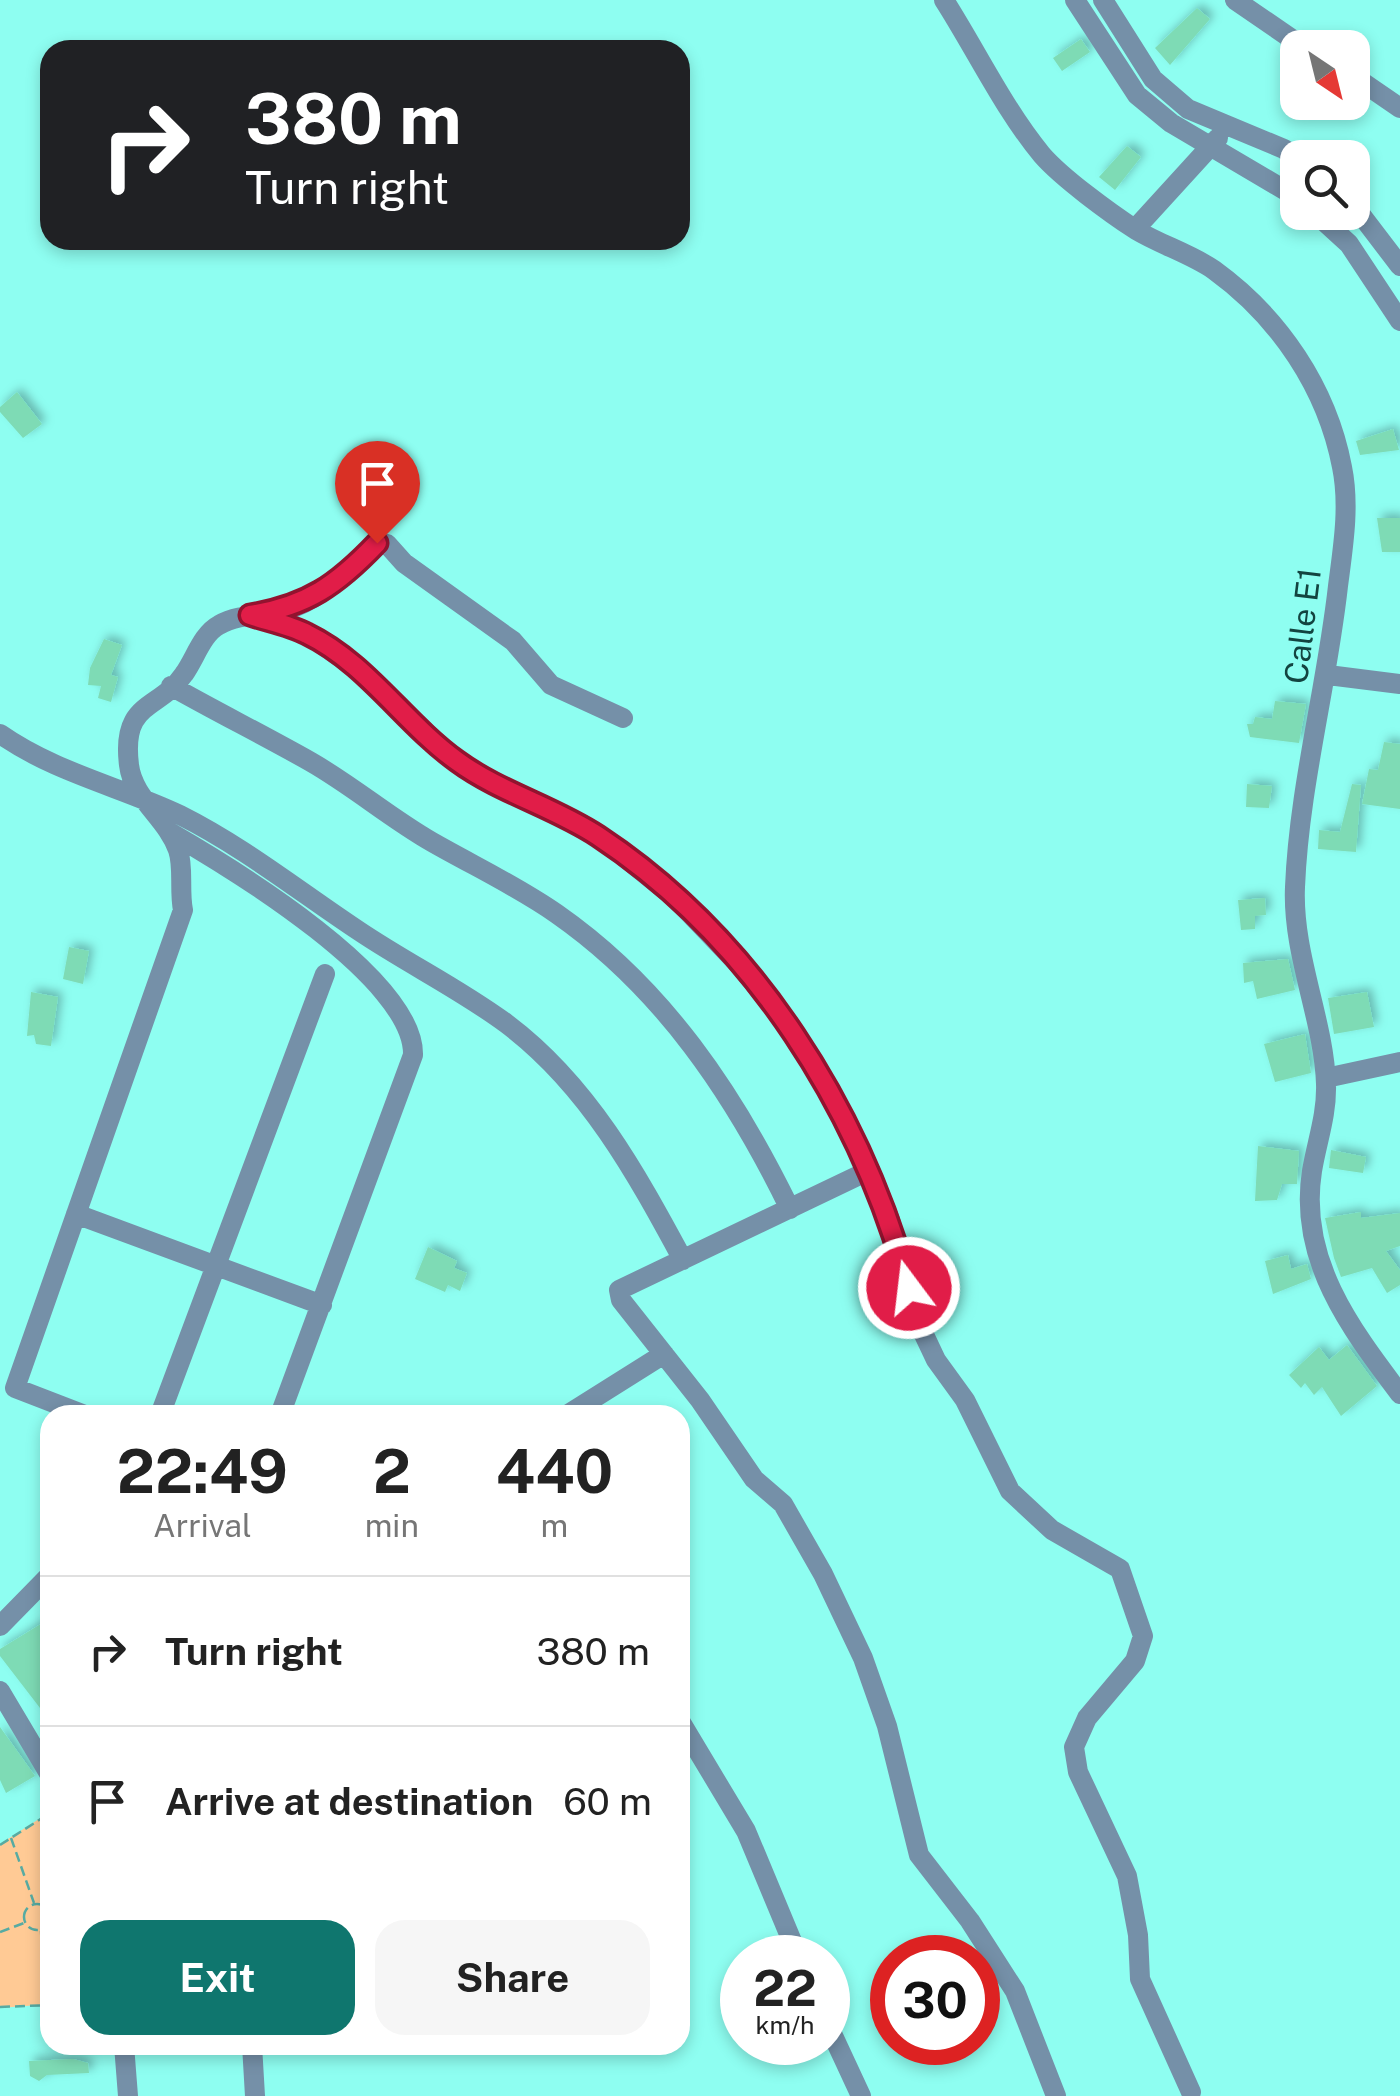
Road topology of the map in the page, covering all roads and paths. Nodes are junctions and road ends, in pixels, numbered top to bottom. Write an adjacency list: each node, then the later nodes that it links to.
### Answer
1 (944, 0): 13 (street, Calle E1)
2 (1075, 0): 9 (street)
3 (1103, 0): 8 (street)
4 (1236, 0): 5 (street)
5 (1280, 31)
6 (1370, 87): 7 (street)
7 (1400, 108)
8 (1226, 125): 9 (street); 10 (street)
9 (1212, 147): 11 (street); 13 (street)
10 (1280, 147)
11 (1280, 187)
12 (1370, 227): 15 (street)
13 (1135, 229): 19 (street, Calle E1)
14 (1334, 230): 16 (street)
15 (1400, 266): 16 (street)
16 (1372, 276): 17 (street)
17 (1400, 322)
18 (250, 615): 21 (street); 22 (street); 29 (street)
19 (1328, 675): 20 (street); 28 (street, Calle E1)
20 (1400, 684)
21 (171, 686): 24 (street); 30 (street)
22 (623, 718)
23 (0, 734): 24 (street)
24 (143, 799): 25 (street); 32 (street)
25 (171, 834): 31 (street); 34 (street)
26 (325, 974): 33 (street)
27 (1400, 1062): 28 (street)
28 (1326, 1078): 36 (street, Calle E1)
29 (870, 1170): 30 (street); 60 (street)
30 (790, 1208): 32 (street)
31 (76, 1214): 33 (street); 37 (street)
32 (683, 1260): 35 (street)
33 (215, 1267): 34 (street); 38 (street)
34 (322, 1305): 39 (street)
35 (664, 1354): 40 (street); 64 (street)
36 (1400, 1394)
37 (59, 1405)
38 (164, 1405)
39 (284, 1405)
40 (583, 1405)
41 (40, 1586): 42 (street)
42 (0, 1626)
43 (0, 1690): 45 (street)
44 (690, 1738): 54 (street)
45 (40, 1758)
46 (40, 1819): 47 (path)
47 (11, 1838): 48 (path); 49 (path)
48 (0, 1845)
49 (34, 1905): 50 (path); 51 (path)
50 (40, 1908)
51 (26, 1923): 52 (path); 53 (path)
52 (40, 1930)
53 (0, 1932)
54 (790, 1935)
55 (40, 2005): 56 (path)
56 (0, 2007)
57 (125, 2055): 61 (street)
58 (253, 2055): 62 (street)
59 (847, 2065): 63 (street)
60 (1191, 2092)
61 (128, 2096)
62 (255, 2096)
63 (861, 2096)
64 (1056, 2096)

